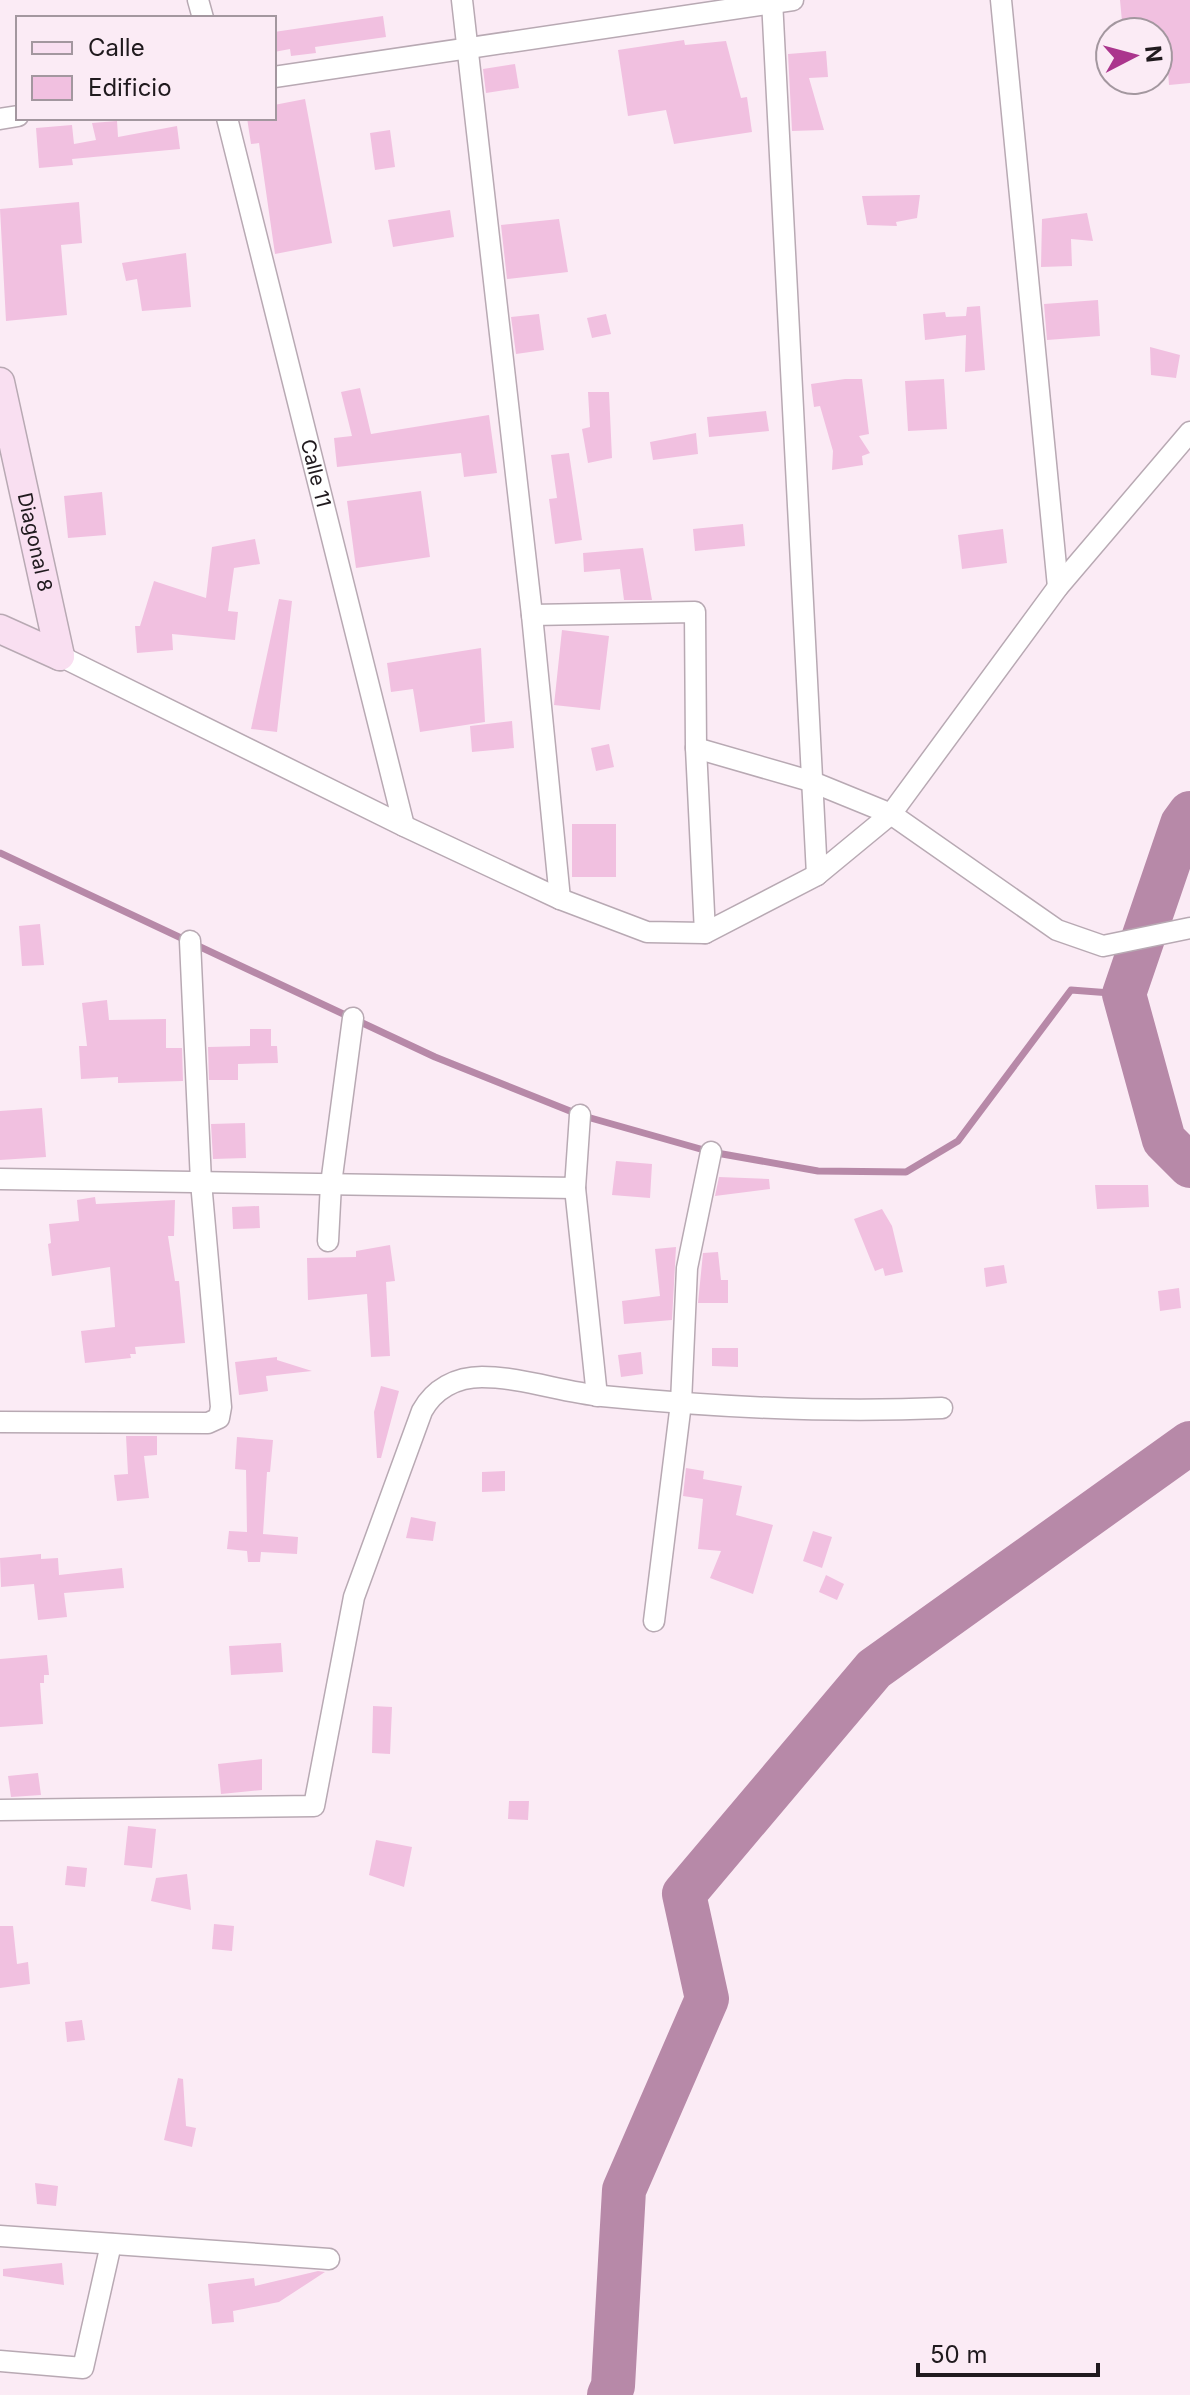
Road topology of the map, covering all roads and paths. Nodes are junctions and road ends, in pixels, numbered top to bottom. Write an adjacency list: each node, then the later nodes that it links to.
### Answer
1 (462, 0): 5 (street)
2 (793, 0): 4 (street)
3 (1001, 0): 10 (street)
4 (772, 1): 5 (street); 15 (street)
5 (469, 48): 6 (street); 11 (street)
6 (276, 77)
7 (228, 120): 17 (street, Calle 11)
8 (0, 382): 13 (street, Diagonal 8)
9 (1190, 432): 10 (street)
10 (1058, 587): 16 (street)
11 (532, 615): 14 (street); 19 (street)
12 (0, 629): 13 (street)
13 (60, 656): 17 (street)
14 (696, 748): 15 (street); 21 (street)
15 (810, 781): 16 (street); 18 (street)
16 (891, 814): 18 (street); 20 (street)
17 (404, 826): 19 (street)
18 (817, 875): 21 (street)
19 (560, 899): 21 (street)
20 (1190, 928)
21 (705, 933)
22 (190, 941): 27 (street)
23 (353, 1018): 28 (street)
24 (580, 1115): 29 (street)
25 (711, 1152): 32 (street)
26 (0, 1179): 27 (street)
27 (201, 1182): 28 (street); 34 (street)
28 (331, 1184): 29 (street); 30 (street)
29 (575, 1188): 31 (street)
30 (328, 1241)
31 (597, 1396): 32 (street); 36 (street)
32 (681, 1403): 33 (street); 35 (street)
33 (942, 1408)
34 (0, 1422)
35 (654, 1621)
36 (0, 1810)
37 (0, 2236): 38 (street)
38 (111, 2244): 39 (street); 40 (street)
39 (329, 2259)
40 (0, 2361)

